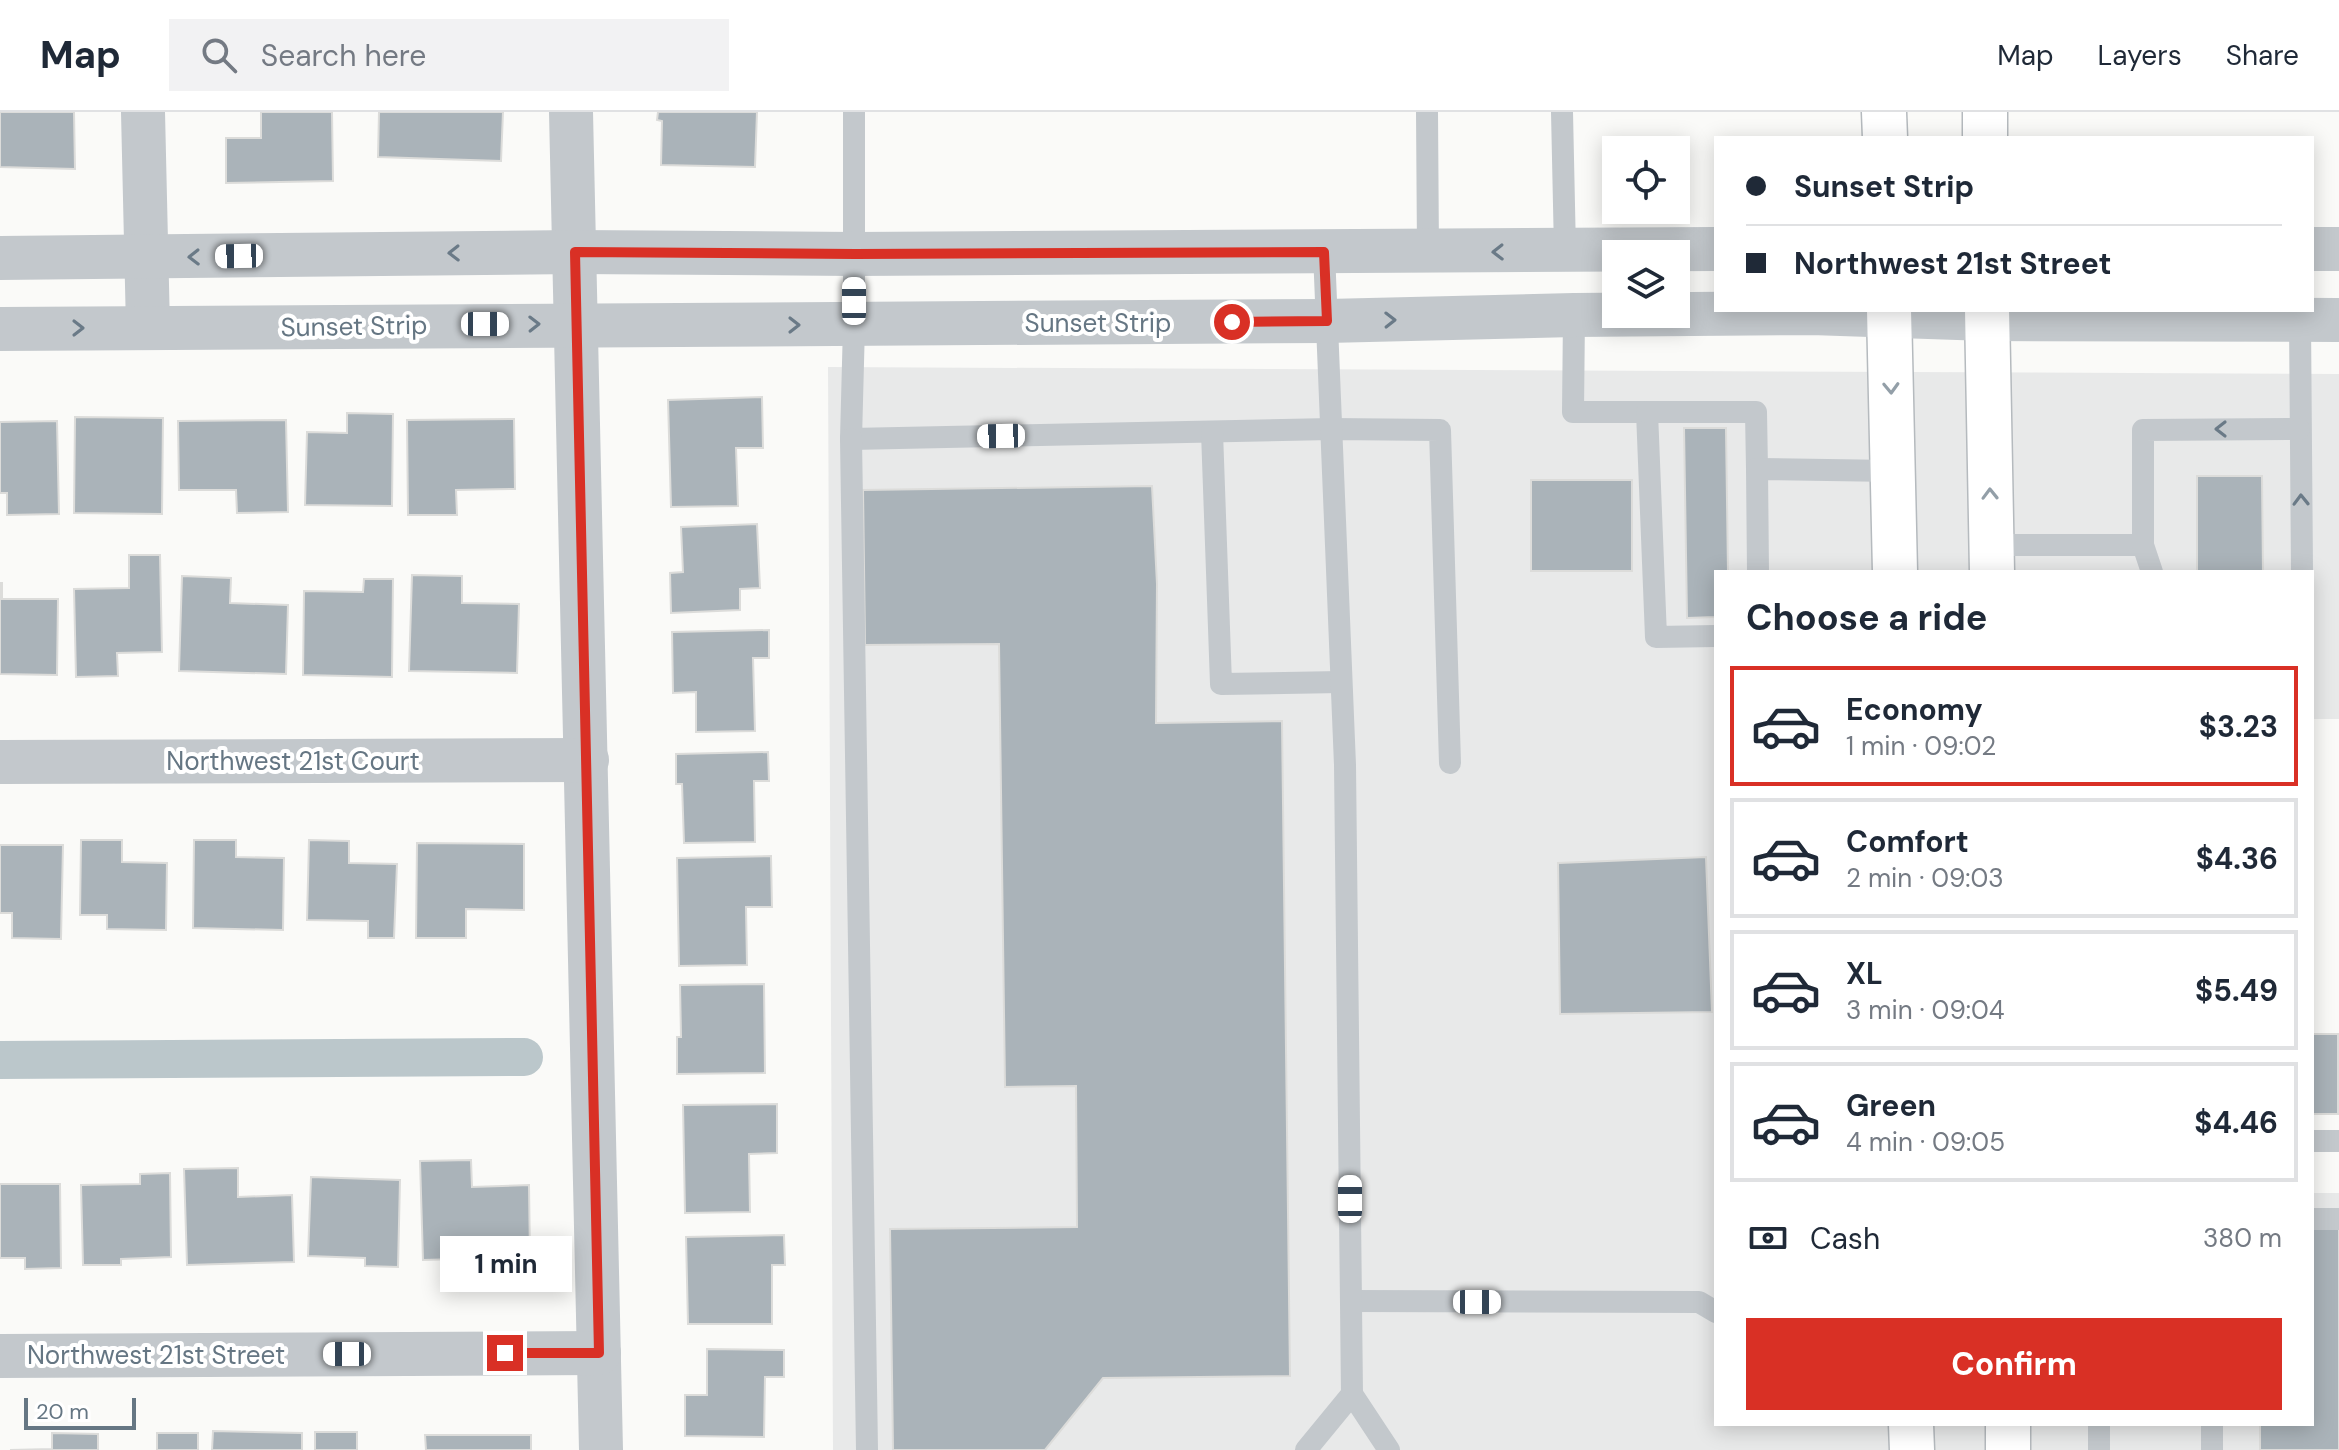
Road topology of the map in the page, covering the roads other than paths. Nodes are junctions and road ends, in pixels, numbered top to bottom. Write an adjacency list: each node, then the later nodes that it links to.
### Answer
1 (143, 112): 19 (street)
2 (571, 112): 14 (street)
3 (854, 112): 17 (lane)
4 (1427, 112): 16 (lane)
5 (1562, 112): 13 (lane)
6 (1884, 112): 8 (main road)
7 (1985, 112): 9 (main road)
8 (1885, 136)
9 (1985, 136)
10 (1714, 249): 13 (street)
11 (2314, 249): 12 (street)
12 (2339, 249)
13 (1565, 251): 16 (street, one-way to 16)
14 (575, 252): 17 (street); 19 (street, one-way to 19); 25 (street)
15 (1324, 252): 16 (street); 17 (street); 24 (lane)
16 (1428, 252)
17 (855, 254): 26 (lane)
18 (0, 258): 19 (street)
19 (148, 258): 27 (street)
20 (1889, 312): 21 (street, Sunset Strip); 22 (street, Sunset Strip); 35 (main road, one-way to 35)
21 (1987, 314): 23 (street, Sunset Strip); 37 (main road, one-way to 21)
22 (1574, 315): 24 (street, Sunset Strip, one-way to 22); 29 (lane)
23 (2320, 320): 31 (lane)
24 (1327, 321): 26 (street, Sunset Strip); 30 (lane)
25 (578, 324): 26 (street, Sunset Strip, one-way to 26); 27 (street, Sunset Strip, one-way to 25); 44 (street)
26 (854, 325): 33 (lane)
27 (148, 328): 28 (street, Sunset Strip, one-way to 27)
28 (0, 329)
29 (1647, 412): 34 (lane); 42 (lane)
30 (1331, 429): 32 (lane); 43 (lane); 46 (lane)
31 (2299, 429): 36 (lane, one-way to 36); 41 (lane, one-way to 31)
32 (1212, 432): 33 (lane); 43 (lane)
33 (851, 439): 61 (lane)
34 (1757, 469): 35 (lane); 38 (lane)
35 (1893, 471): 39 (main road)
36 (2143, 545): 37 (lane); 40 (lane)
37 (1992, 558)
38 (1758, 570)
39 (1895, 570)
40 (2151, 570)
41 (2302, 570)
42 (1714, 636)
43 (1341, 682): 51 (lane)
44 (587, 760): 45 (street, Northwest 21st Court); 53 (street)
45 (0, 762)
46 (1450, 763)
47 (2314, 1141): 48 (lane)
48 (2339, 1141)
49 (2314, 1219): 50 (lane)
50 (2339, 1219)
51 (1351, 1301): 52 (lane); 55 (lane)
52 (1710, 1302)
53 (599, 1353): 54 (street, Northwest 21st Street); 60 (street)
54 (0, 1356)
55 (1352, 1394): 62 (lane); 63 (lane)
56 (1911, 1426): 64 (main road)
57 (2008, 1426): 65 (main road)
58 (2099, 1426): 66 (lane)
59 (2212, 1426): 67 (lane)
60 (601, 1450)
61 (867, 1450)
62 (1306, 1450)
63 (1389, 1450)
64 (1912, 1450)
65 (2008, 1450)
66 (2099, 1450)
67 (2212, 1450)

